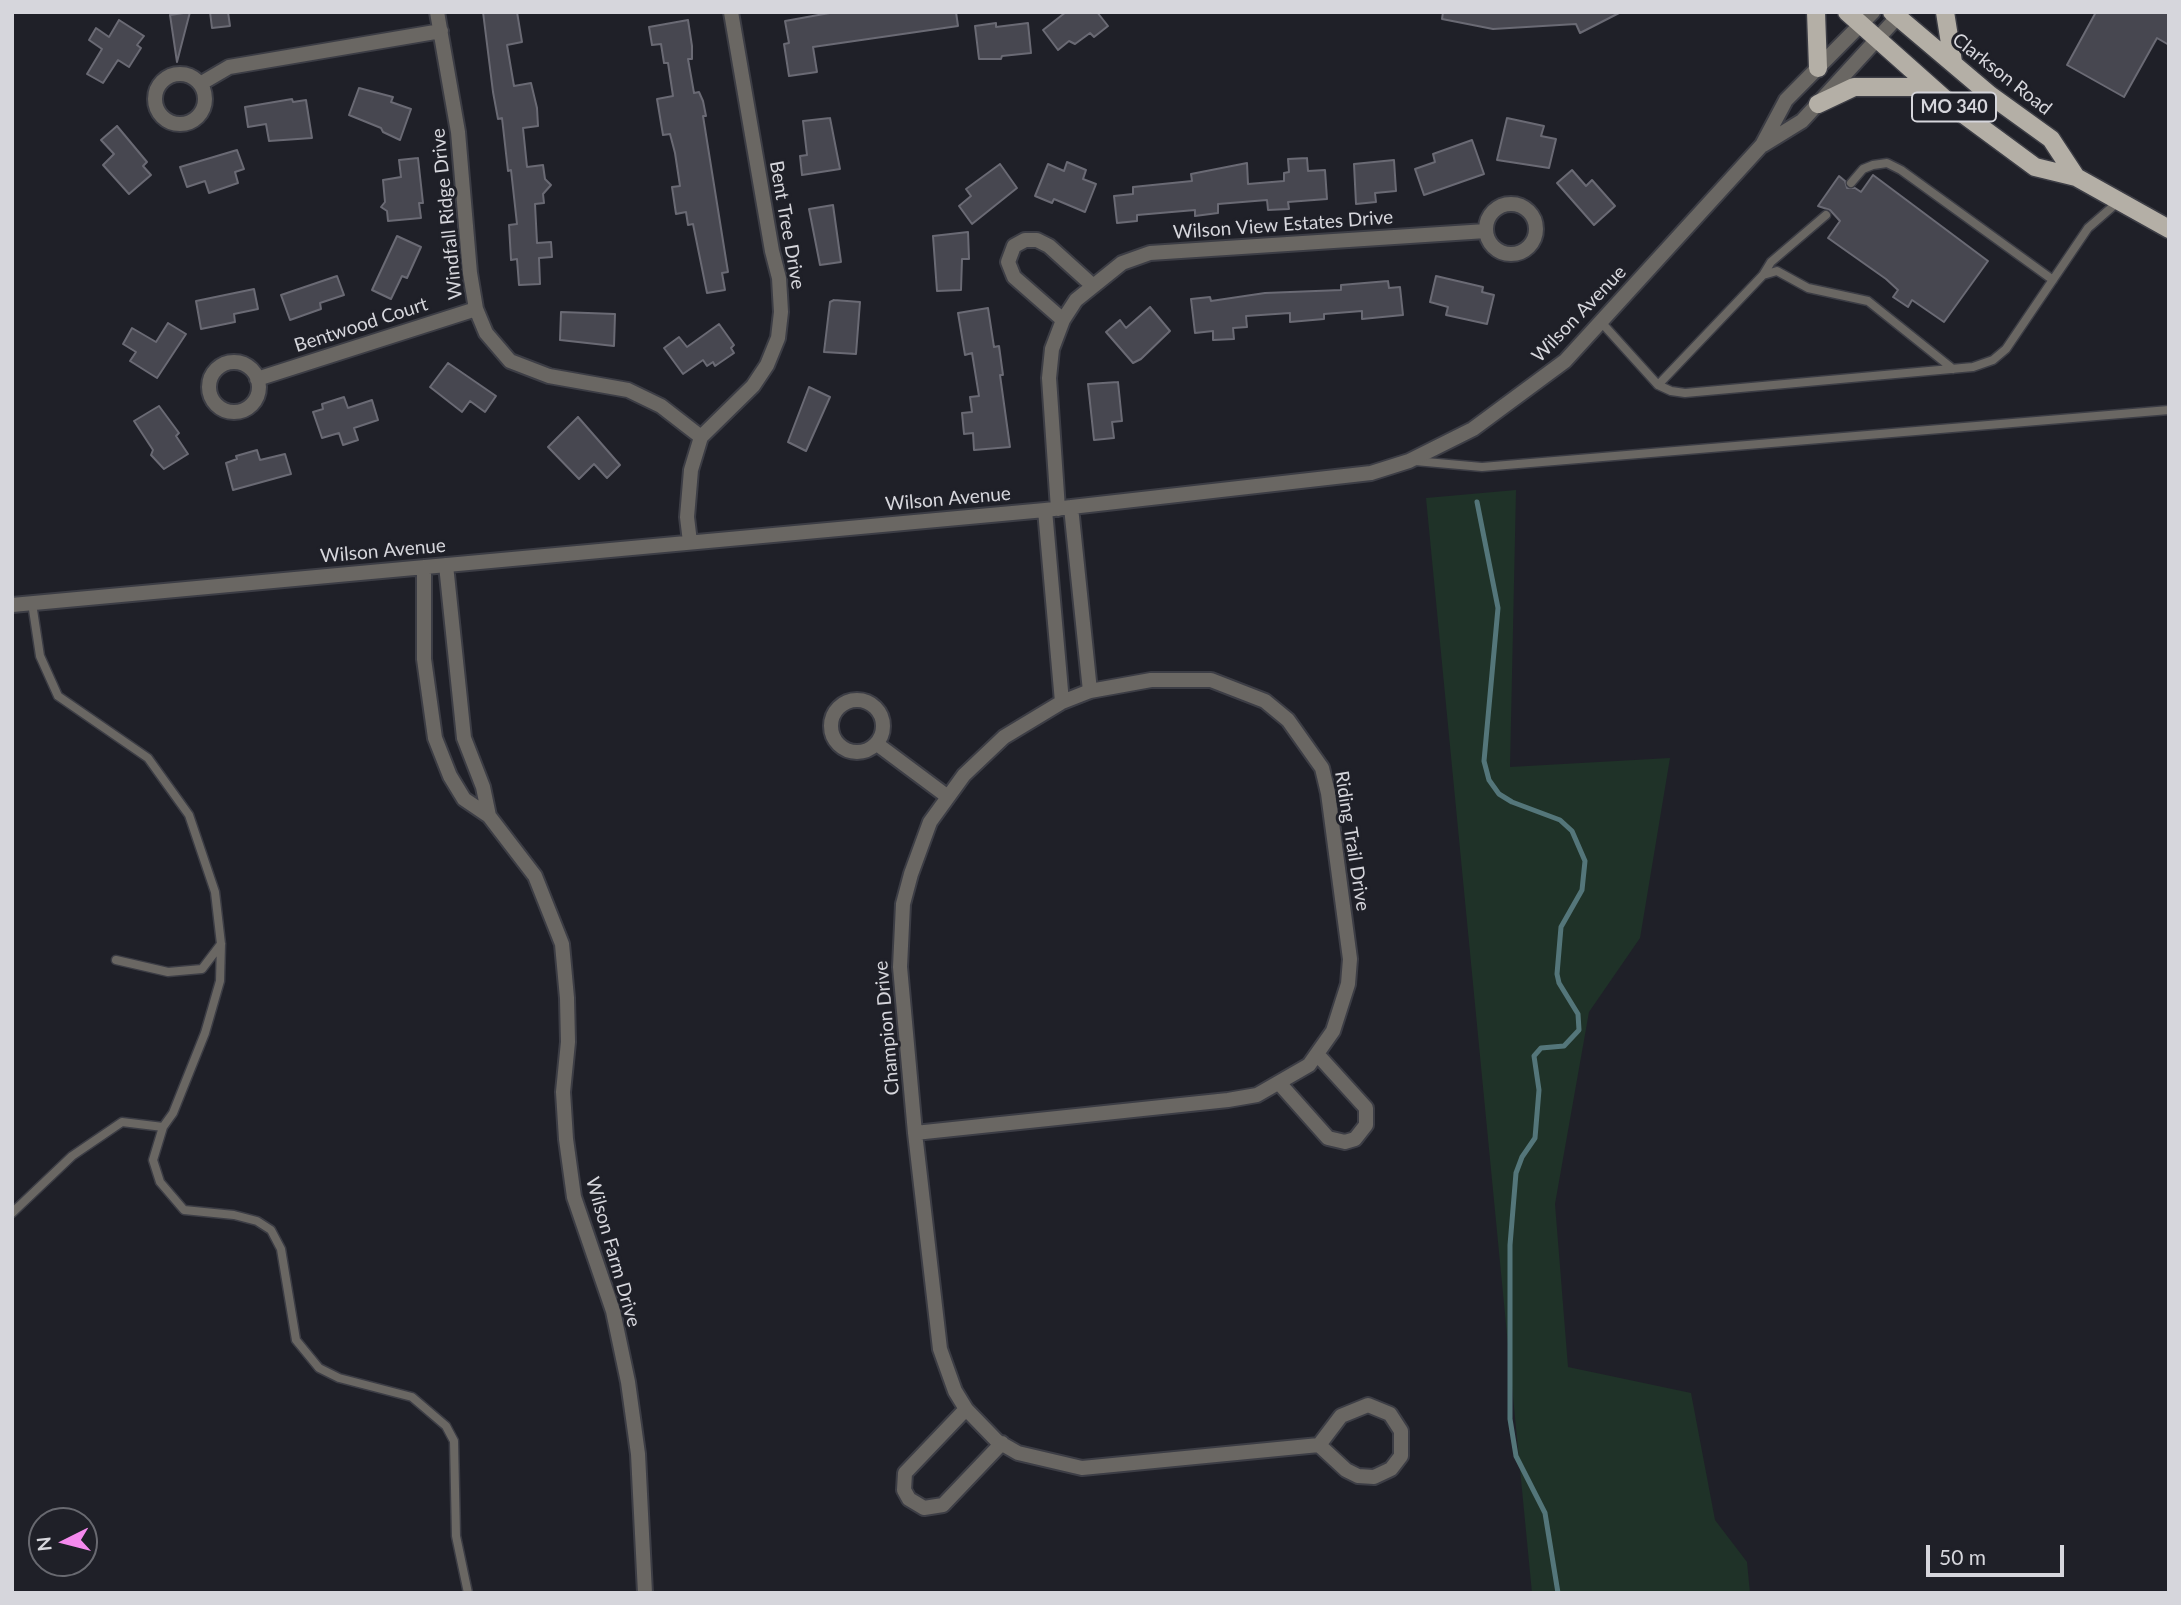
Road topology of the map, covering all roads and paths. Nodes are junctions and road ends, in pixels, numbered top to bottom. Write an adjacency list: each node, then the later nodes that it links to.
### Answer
1 (437, 12): 8 (street, Windfall Ridge Drive)
2 (731, 12): 32 (street, Bent Tree Drive)
3 (1816, 12): 11 (main road)
4 (1847, 12): 7 (main road, Clarkson Road / MO 340)
5 (1945, 12): 10 (main road)
6 (1897, 14): 9 (street, Wilson Avenue); 10 (main road, Clarkson Road / MO 340)
7 (1867, 19): 9 (main road, Clarkson Road / MO 340); 11 (street, Wilson Avenue)
8 (441, 31): 12 (street); 25 (street, Windfall Ridge Drive)
9 (1878, 40): 13 (main road, Clarkson Road / MO 340); 14 (street, Wilson Avenue)
10 (1953, 62): 16 (main road, Clarkson Road / MO 340)
11 (1818, 68): 15 (street, Wilson Avenue)
12 (200, 84)
13 (1931, 87): 14 (main road); 16 (main road, Clarkson Road / MO 340)
14 (1818, 104): 15 (street, Wilson Avenue)
15 (1762, 145): 27 (street, Wilson Avenue)
16 (2076, 177): 18 (main road, Clarkson Road / MO 340)
17 (1851, 183): 23 (lane)
18 (2119, 201): 20 (main road, Clarkson Road / MO 340); 23 (lane)
19 (1826, 215): 22 (lane)
20 (2169, 229)
21 (1486, 231): 24 (street, Wilson View Estates Drive)
22 (1763, 275): 28 (lane); 30 (lane)
23 (2053, 280): 28 (lane)
24 (1092, 285): 26 (street, Wilson View Estates Drive); 26 (street)
25 (476, 309): 29 (street, Bentwood Court); 32 (street, Windfall Ridge Drive)
26 (1063, 320): 34 (street, Wilson View Estates Drive)
27 (1601, 322): 30 (lane); 33 (street, Wilson Avenue)
28 (1953, 369): 30 (lane)
29 (257, 379)
30 (1658, 385)
31 (2169, 410): 33 (lane)
32 (701, 437): 35 (street, Bent Tree Drive)
33 (1409, 461): 34 (street, Wilson Avenue)
34 (1058, 509): 35 (street, Wilson Avenue); 40 (street); 41 (street)
35 (690, 542): 36 (street, Wilson Avenue)
36 (446, 565): 37 (street, Wilson Avenue); 44 (street, Wilson Farm Drive)
37 (424, 567): 38 (street, Wilson Avenue); 44 (street, Wilson Farm Drive)
38 (32, 603): 39 (street, Wilson Avenue); 45 (lane)
39 (12, 605)
40 (1090, 691): 41 (street, Champion Drive); 47 (street, Riding Trail Drive)
41 (1062, 702): 43 (street, Champion Drive)
42 (877, 744): 43 (street)
43 (948, 797): 50 (street, Champion Drive)
44 (489, 816): 56 (street, Wilson Farm Drive)
45 (221, 944): 46 (lane); 49 (lane)
46 (116, 960)
47 (1317, 1054): 48 (street, Riding Trail Drive); 48 (street)
48 (1280, 1084): 50 (street, Riding Trail Drive)
49 (163, 1127): 51 (lane); 55 (lane)
50 (915, 1133): 52 (street, Champion Drive)
51 (12, 1213)
52 (966, 1409): 53 (street, Champion Drive); 53 (street)
53 (1002, 1443): 54 (street, Champion Drive)
54 (1319, 1444): 54 (street)
55 (468, 1593)
56 (645, 1593)

